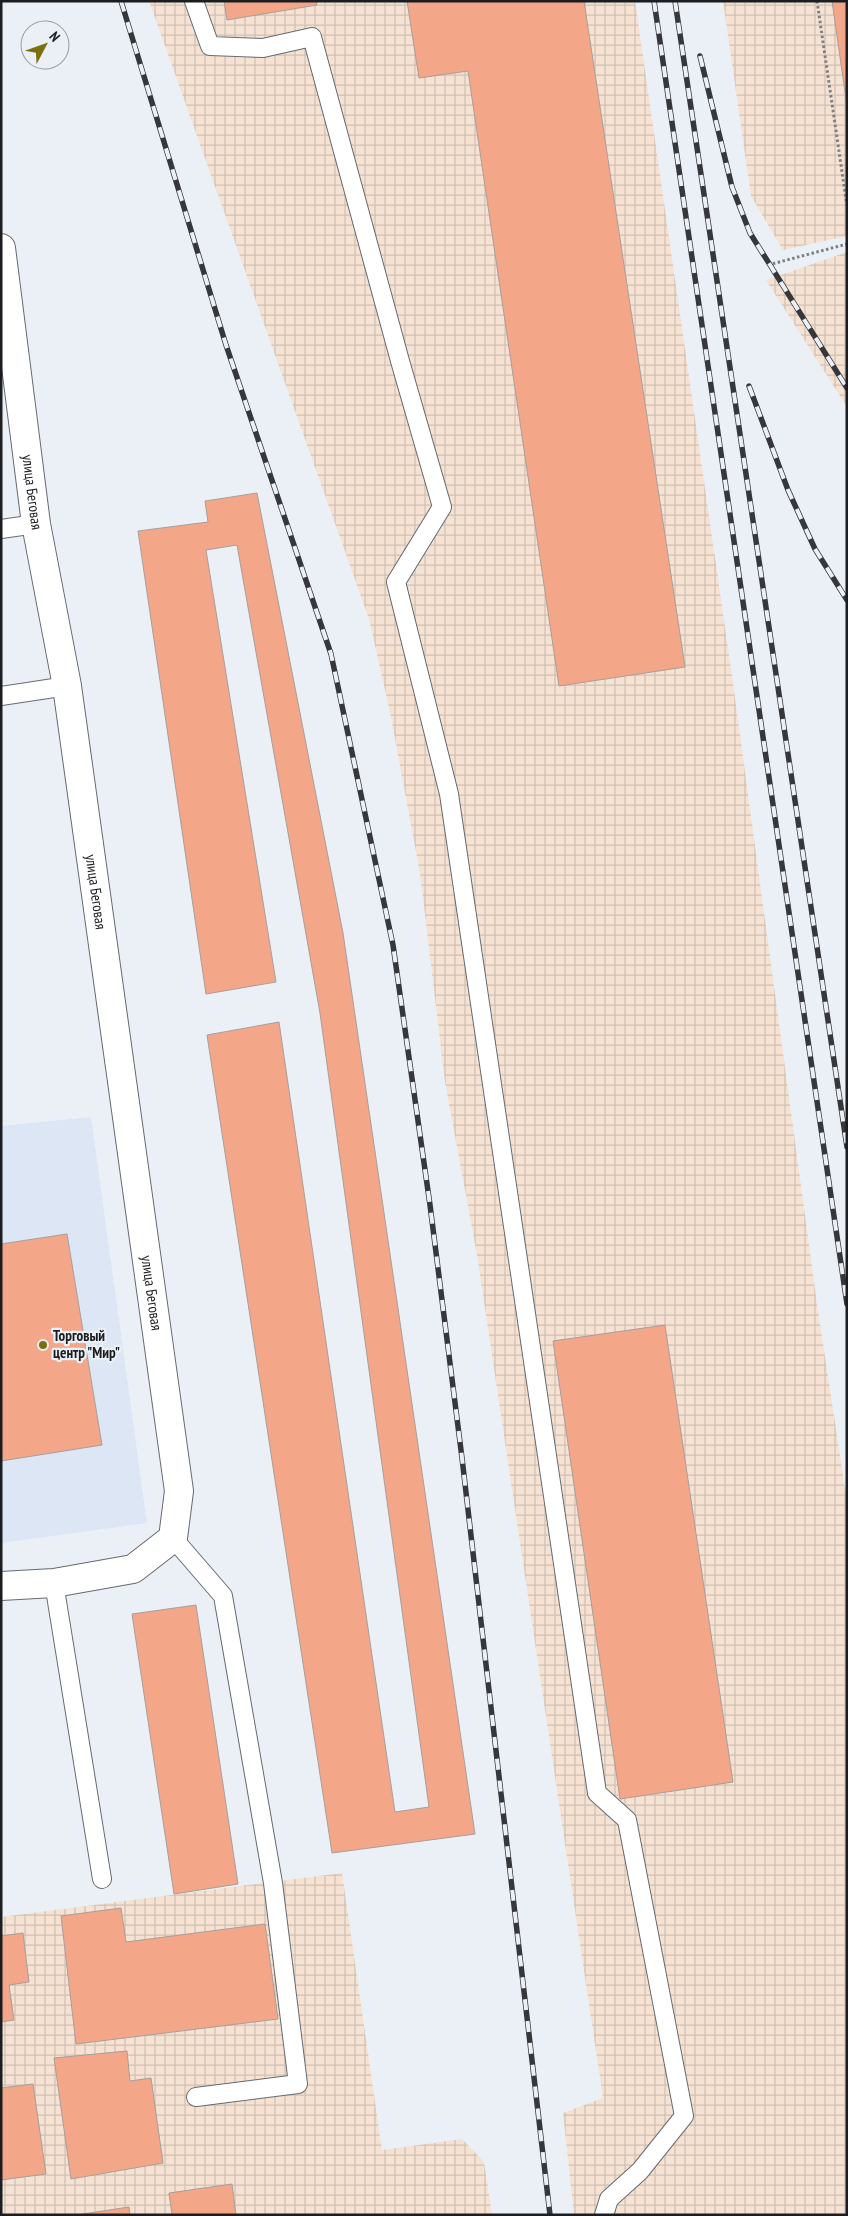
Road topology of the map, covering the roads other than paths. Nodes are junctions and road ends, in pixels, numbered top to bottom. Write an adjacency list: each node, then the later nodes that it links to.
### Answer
1 (194, 1): 13 (lane)
2 (1, 248): 3 (street, улица Беговая)
3 (6, 313): 4 (street, улица Беговая)
4 (36, 524): 5 (lane); 6 (street, улица Беговая)
5 (1, 529)
6 (67, 686): 7 (lane); 8 (street, улица Беговая)
7 (1, 696)
8 (173, 1538): 9 (street); 12 (lane)
9 (54, 1583): 10 (street); 11 (lane)
10 (1, 1586)
11 (102, 1879)
12 (196, 2097)
13 (604, 2215)

